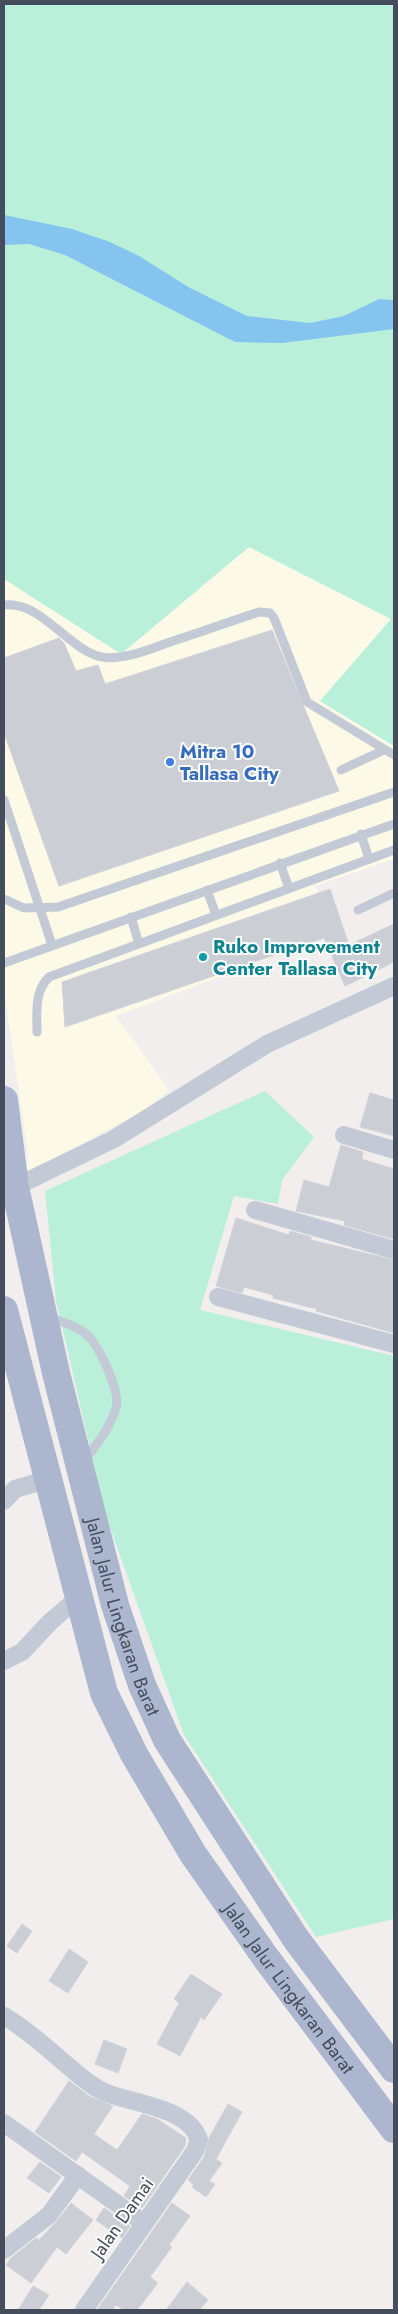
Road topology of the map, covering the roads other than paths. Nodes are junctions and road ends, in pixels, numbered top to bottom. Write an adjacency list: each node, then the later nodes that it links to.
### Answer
1 (4, 605): 2 (lane)
2 (384, 750): 3 (lane); 4 (lane)
3 (394, 755)
4 (341, 770)
5 (394, 792): 16 (lane)
6 (4, 800): 16 (lane)
7 (394, 824): 8 (lane)
8 (361, 834): 10 (lane); 11 (lane)
9 (394, 850): 10 (lane)
10 (369, 859): 12 (lane)
11 (280, 863): 12 (lane); 13 (lane)
12 (289, 888): 18 (lane)
13 (208, 890): 18 (lane); 19 (lane)
14 (394, 893): 17 (lane)
15 (4, 899): 16 (lane)
16 (40, 908): 21 (lane)
17 (358, 910)
18 (216, 915): 20 (lane)
19 (131, 917): 20 (lane); 21 (lane)
20 (139, 944): 24 (lane)
21 (52, 945): 22 (lane)
22 (4, 963)
23 (394, 986): 28 (street)
24 (37, 1032)
25 (4, 1100): 28 (main road, Jalan Jalur Lingkaran Barat)
26 (344, 1135): 27 (street)
27 (394, 1150)
28 (15, 1187): 33 (main road, Jalan Jalur Lingkaran Barat)
29 (255, 1210): 30 (street)
30 (394, 1250)
31 (218, 1297): 34 (street)
32 (4, 1310): 36 (main road, Jalan Jalur Lingkaran Barat)
33 (44, 1316): 35 (main road, Jalan Jalur Lingkaran Barat); 35 (lane)
34 (394, 1344)
35 (80, 1467): 40 (main road, Jalan Jalur Lingkaran Barat)
36 (46, 1480): 37 (street); 38 (main road, Jalan Jalur Lingkaran Barat)
37 (4, 1501)
38 (78, 1598): 39 (street); 41 (main road, Jalan Jalur Lingkaran Barat)
39 (4, 1661)
40 (296, 1939): 41 (main road); 43 (main road, Jalan Jalur Lingkaran Barat)
41 (266, 1958): 45 (main road, Jalan Jalur Lingkaran Barat)
42 (4, 2016): 47 (street, Jalan Damai)
43 (394, 2069)
44 (4, 2123): 46 (street)
45 (394, 2129)
46 (78, 2175): 47 (street); 48 (street)
47 (144, 2223): 49 (street, Jalan Damai)
48 (4, 2250)
49 (84, 2310)

